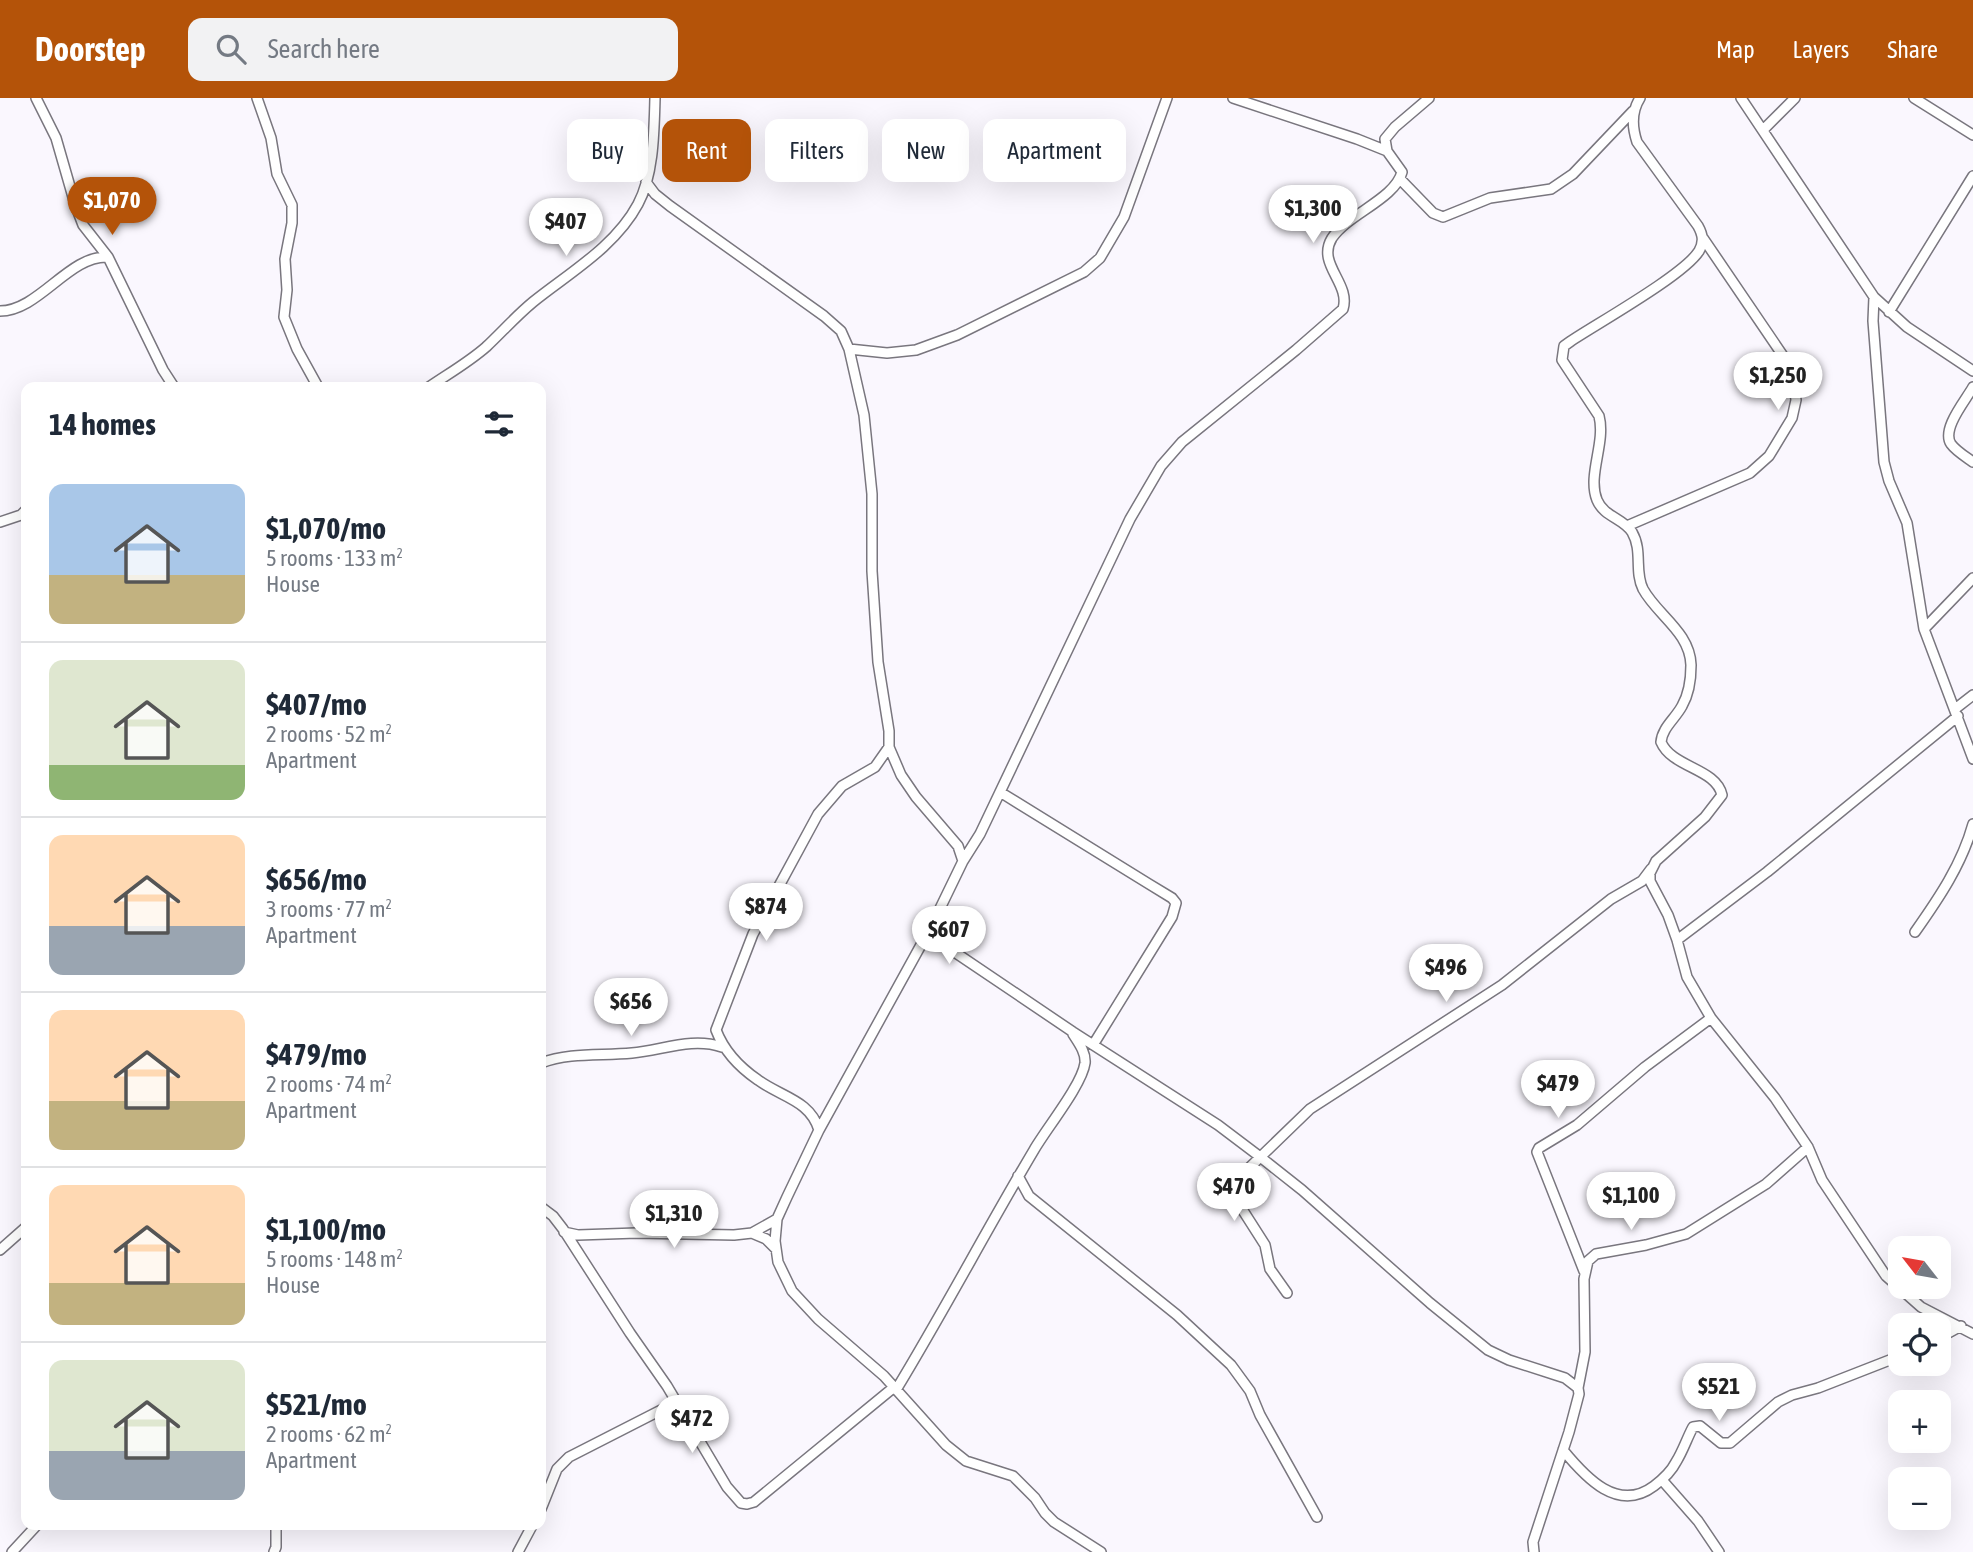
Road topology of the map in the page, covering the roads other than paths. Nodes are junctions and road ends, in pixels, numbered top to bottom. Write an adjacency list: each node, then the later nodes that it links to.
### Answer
1 (36, 98): 20 (street)
2 (257, 98): 27 (street)
3 (655, 98): 15 (street)
4 (1167, 98): 24 (street)
5 (1233, 98): 14 (street)
6 (1429, 98): 14 (street)
7 (1640, 98): 11 (street)
8 (1741, 98): 12 (street)
9 (1795, 98): 12 (street)
10 (1914, 98): 13 (street)
11 (1633, 111): 17 (street); 19 (street)
12 (1763, 130): 21 (street)
13 (1973, 135)
14 (1387, 151): 17 (street)
15 (648, 168)
16 (1973, 176): 23 (street)
17 (1400, 179): 40 (street)
18 (646, 182): 24 (street); 28 (street)
19 (1703, 238): 33 (street); 33 (street)
20 (108, 257): 22 (street); 26 (street)
21 (1874, 298): 23 (street); 35 (street)
22 (0, 311)
23 (1889, 312): 25 (street)
24 (849, 349): 38 (street)
25 (1973, 371)
26 (171, 382)
27 (315, 382)
28 (436, 382)
29 (1973, 387): 30 (street)
30 (1973, 462)
31 (21, 515): 32 (street)
32 (0, 522)
33 (1627, 526): 43 (street)
34 (1973, 578): 35 (street)
35 (1924, 629): 37 (street)
36 (1973, 695): 37 (street)
37 (1957, 713): 39 (street); 46 (street)
38 (889, 747): 42 (street); 48 (street)
39 (1973, 759)
40 (1000, 792): 42 (street); 51 (street)
41 (1973, 824): 45 (street)
42 (963, 861): 44 (street)
43 (1652, 867): 46 (street); 58 (street)
44 (932, 925): 49 (street); 56 (street)
45 (1915, 932)
46 (1677, 940): 47 (street)
47 (1711, 1018): 57 (street); 69 (street)
48 (716, 1030): 50 (street); 52 (street)
49 (1073, 1032): 51 (street); 55 (street)
50 (695, 1042): 52 (street); 54 (street)
51 (1093, 1045): 53 (street)
52 (722, 1047): 56 (street)
53 (1102, 1051): 55 (street); 58 (street)
54 (546, 1062)
55 (1085, 1062): 59 (street)
56 (819, 1130): 63 (street)
57 (1808, 1147): 69 (street); 71 (street)
58 (1259, 1156): 70 (street); 75 (street)
59 (1018, 1175): 60 (street); 61 (street)
60 (1025, 1191): 61 (street); 81 (street)
61 (1008, 1194): 76 (street)
62 (546, 1211): 65 (street)
63 (777, 1219): 66 (street); 67 (street)
64 (21, 1231): 68 (street)
65 (564, 1232): 66 (street); 77 (street)
66 (752, 1233): 67 (street)
67 (776, 1248): 76 (street)
68 (0, 1250)
69 (1584, 1271): 75 (street)
70 (1287, 1293)
71 (1961, 1326): 72 (street); 73 (street)
72 (1951, 1331)
73 (1973, 1334)
74 (1888, 1361): 79 (street)
75 (1578, 1388): 78 (street)
76 (895, 1389): 77 (street); 88 (street)
77 (681, 1408): 80 (street)
78 (1563, 1450): 79 (street); 89 (street)
79 (1662, 1480): 90 (street)
80 (546, 1496)
81 (1317, 1517)
82 (32, 1530): 85 (street)
83 (276, 1530): 86 (street)
84 (530, 1530): 87 (street)
85 (12, 1552)
86 (274, 1552)
87 (518, 1552)
88 (1101, 1552)
89 (1534, 1552)
90 (1719, 1552)

